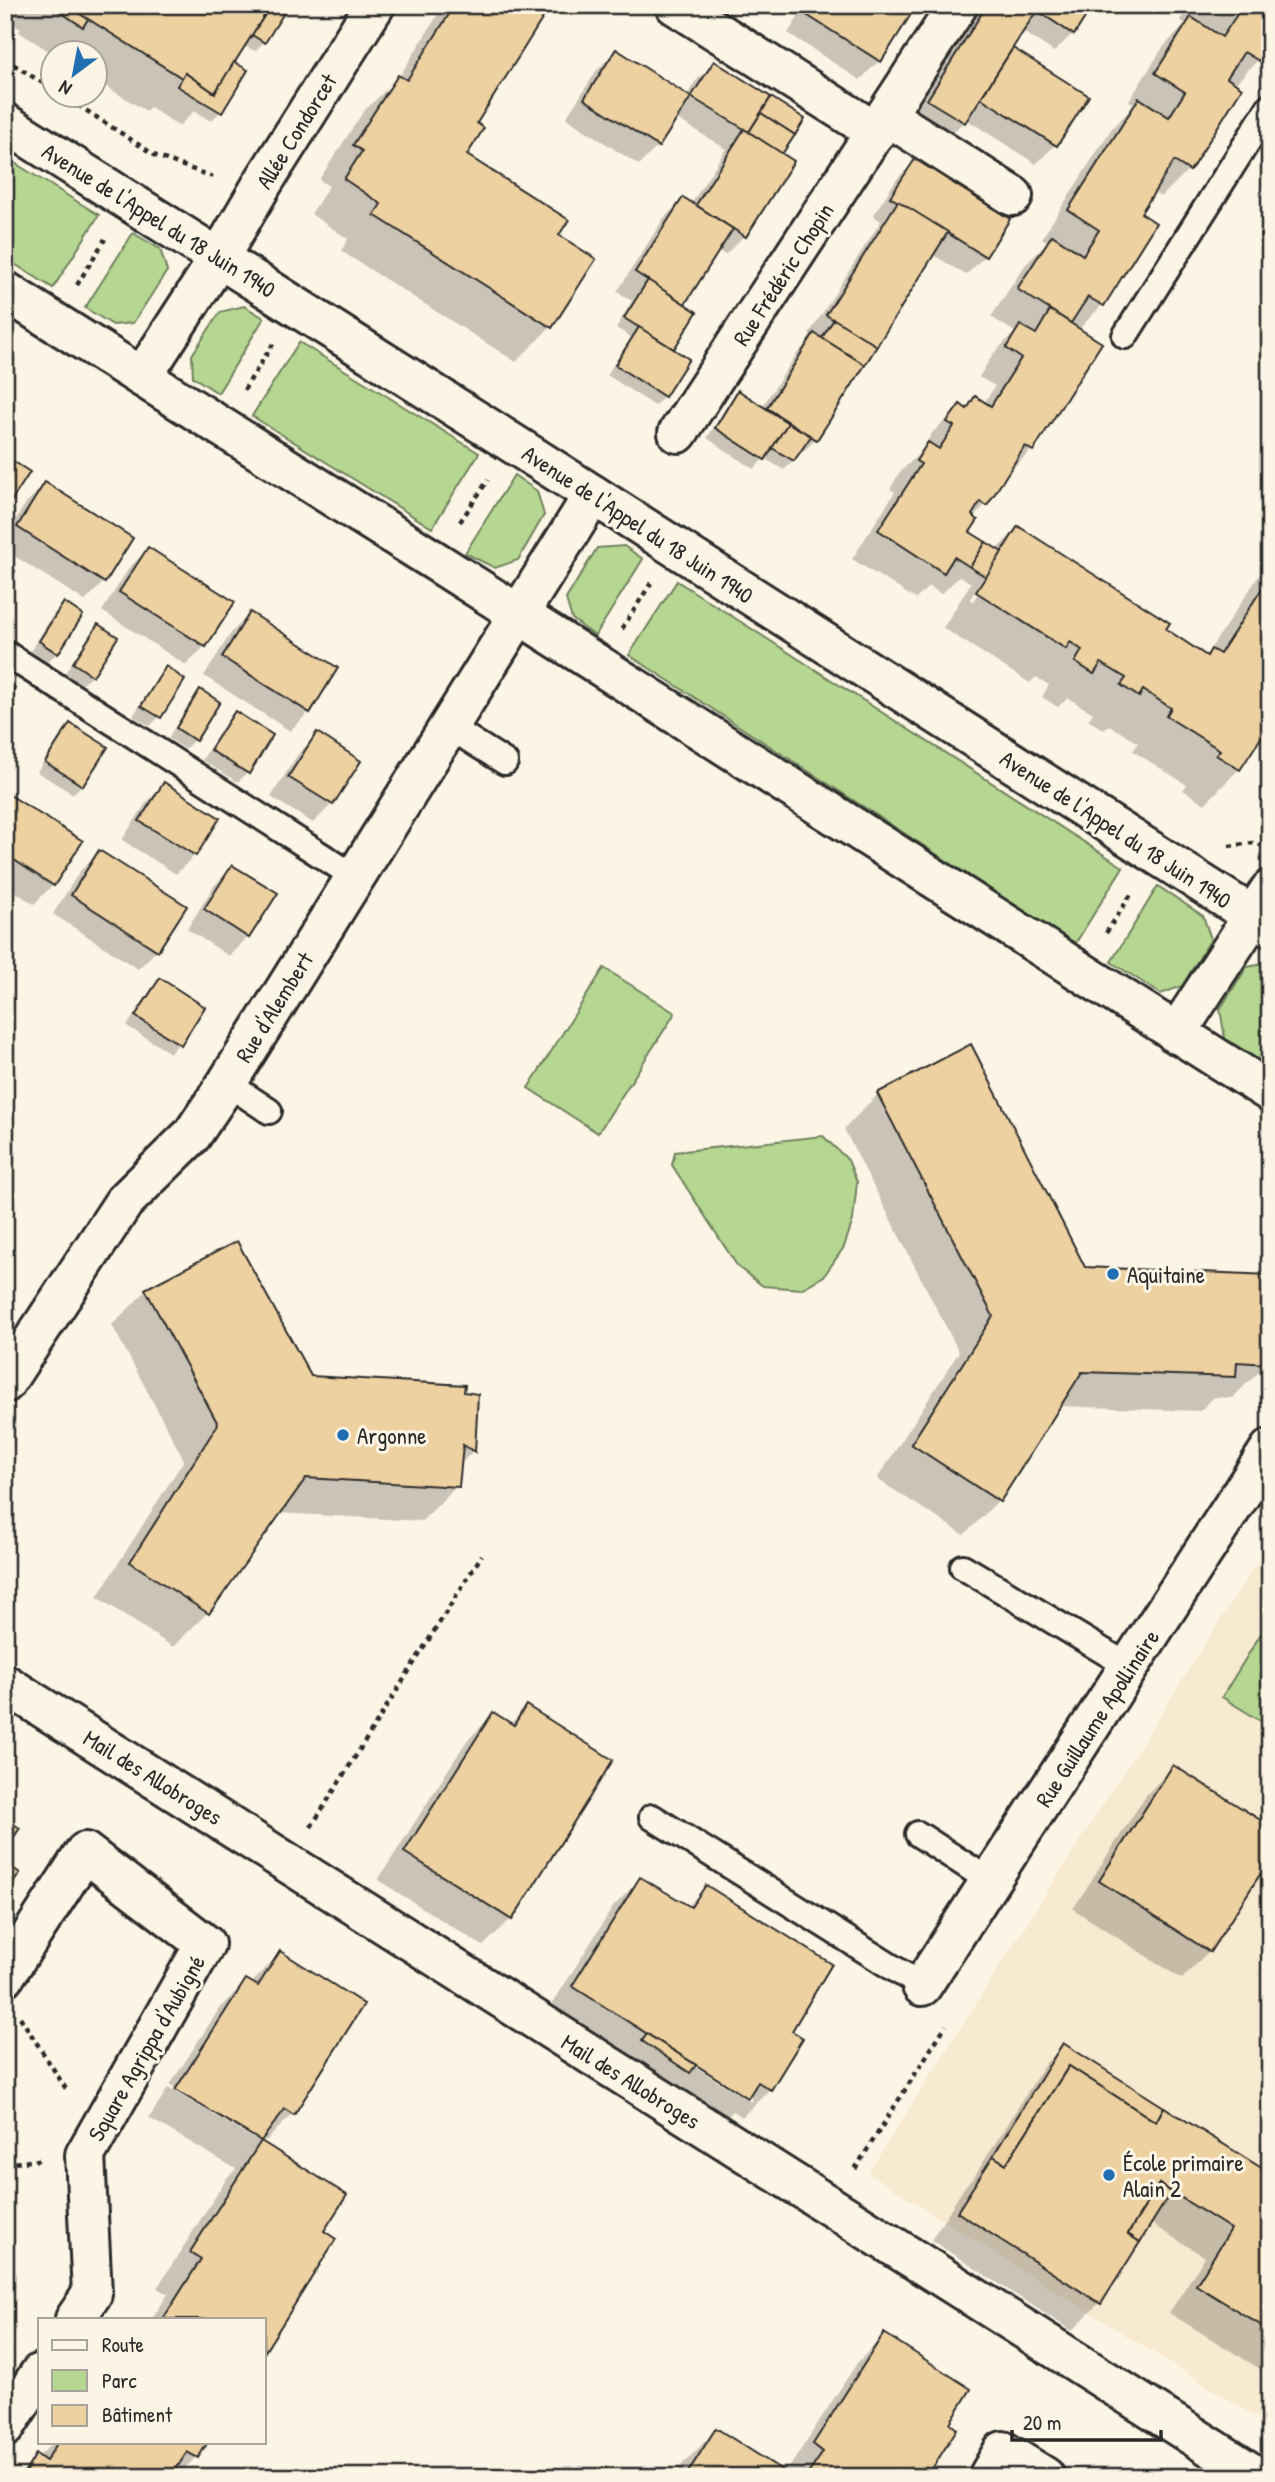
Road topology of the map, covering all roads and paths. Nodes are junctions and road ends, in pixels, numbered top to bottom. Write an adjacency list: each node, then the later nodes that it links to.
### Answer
1 (375, 5): 13 (street, Allée Condorcet)
2 (675, 5): 9 (street)
3 (958, 5): 9 (street, Rue Frédéric Chopin)
4 (5, 59): 5 (path)
5 (38, 80)
6 (1270, 106): 17 (lane)
7 (82, 108): 10 (path)
8 (5, 123): 13 (street, Avenue de l'Appel du 18 Juin 1940)
9 (881, 124): 11 (street); 20 (street, Rue Frédéric Chopin)
10 (225, 181)
11 (1013, 196)
12 (112, 227): 14 (path)
13 (219, 258): 18 (street, Allée Condorcet); 22 (street, Avenue de l'Appel du 18 Juin 1940)
14 (76, 286)
15 (5, 291): 18 (street)
16 (279, 334): 19 (path)
17 (1125, 336)
18 (142, 377): 25 (street)
19 (243, 391)
20 (678, 433)
21 (491, 475): 23 (path)
22 (593, 495): 25 (street, Rue d'Alembert); 32 (street, Avenue de l'Appel du 18 Juin 1940)
23 (458, 526)
24 (657, 573): 26 (path)
25 (519, 614): 28 (street, Rue d'Alembert); 34 (street)
26 (620, 631)
27 (5, 653): 30 (lane)
28 (448, 726): 29 (lane); 30 (street, Rue d'Alembert)
29 (505, 762)
30 (355, 877): 35 (street, Rue d'Alembert)
31 (1132, 892): 33 (path)
32 (1264, 911): 34 (street)
33 (1103, 937)
34 (1176, 1034): 36 (street)
35 (227, 1083): 37 (lane); 38 (street, Rue d'Alembert)
36 (1270, 1092)
37 (269, 1111)
38 (5, 1382)
39 (1270, 1448): 42 (street, Rue Guillaume Apollinaire)
40 (482, 1555): 46 (path)
41 (963, 1567): 42 (lane)
42 (1130, 1667): 47 (street, Rue Guillaume Apollinaire)
43 (5, 1684): 46 (street, Mail des Allobroges)
44 (652, 1817): 49 (lane)
45 (918, 1834): 47 (lane)
46 (288, 1863): 53 (street, Mail des Allobroges)
47 (990, 1881): 49 (street, Rue Guillaume Apollinaire)
48 (5, 1976): 52 (street, Square Agrippa d'Aubigné)
49 (922, 1986)
50 (19, 2016): 52 (path)
51 (946, 2025): 53 (path)
52 (96, 2137): 54 (street, Square Agrippa d'Aubigné)
53 (830, 2207): 59 (street, Mail des Allobroges)
54 (76, 2318)
55 (37, 2374): 56 (street)
56 (5, 2427)
57 (988, 2477): 58 (street)
58 (1045, 2477)
59 (1258, 2477)

